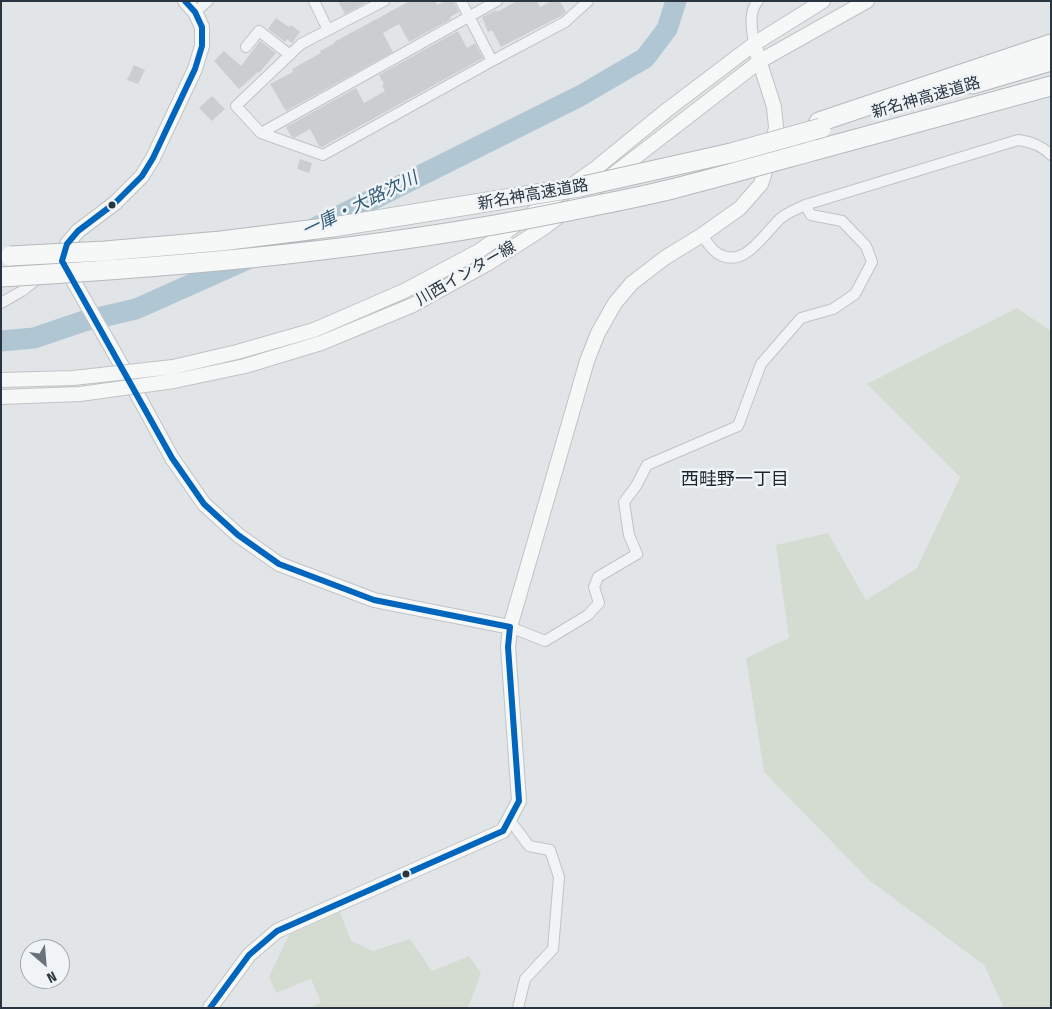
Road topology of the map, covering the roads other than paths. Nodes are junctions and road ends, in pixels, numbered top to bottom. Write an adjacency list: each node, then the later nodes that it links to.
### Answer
1 (185, 1): 11 (street)
2 (208, 1): 11 (street)
3 (314, 1): 13 (street)
4 (384, 1): 13 (street)
5 (461, 1): 12 (street)
6 (498, 1): 12 (street)
7 (588, 1): 18 (street)
8 (758, 1): 14 (street)
9 (823, 1): 14 (street, 川西インター線)
10 (867, 1): 19 (street, 川西インター線)
11 (195, 12): 28 (street)
12 (469, 17): 18 (street); 23 (street)
13 (328, 30): 17 (street)
14 (754, 44): 19 (street); 31 (street, 川西インター線, bridge)
15 (1051, 44): 22 (highway)
16 (246, 47): 17 (street)
17 (290, 55): 23 (street)
18 (492, 61): 23 (street)
19 (760, 61): 26 (street); 32 (street, 川西インター線, bridge)
20 (1051, 61): 22 (highway, 新名神高速道路)
21 (1051, 86): 29 (highway, 新名神高速道路, bridge)
22 (820, 125): 27 (highway, 新名神高速道路, bridge)
23 (262, 133)
24 (1051, 155): 25 (street)
25 (805, 205): 26 (street); 33 (street)
26 (702, 235): 33 (street)
27 (6, 256)
28 (62, 261): 30 (street); 33 (street)
29 (1, 277)
30 (1, 303)
31 (1, 380)
32 (1, 397)
33 (510, 627): 34 (street)
34 (509, 820): 35 (street); 36 (street)
35 (210, 1008)
36 (518, 1008)

